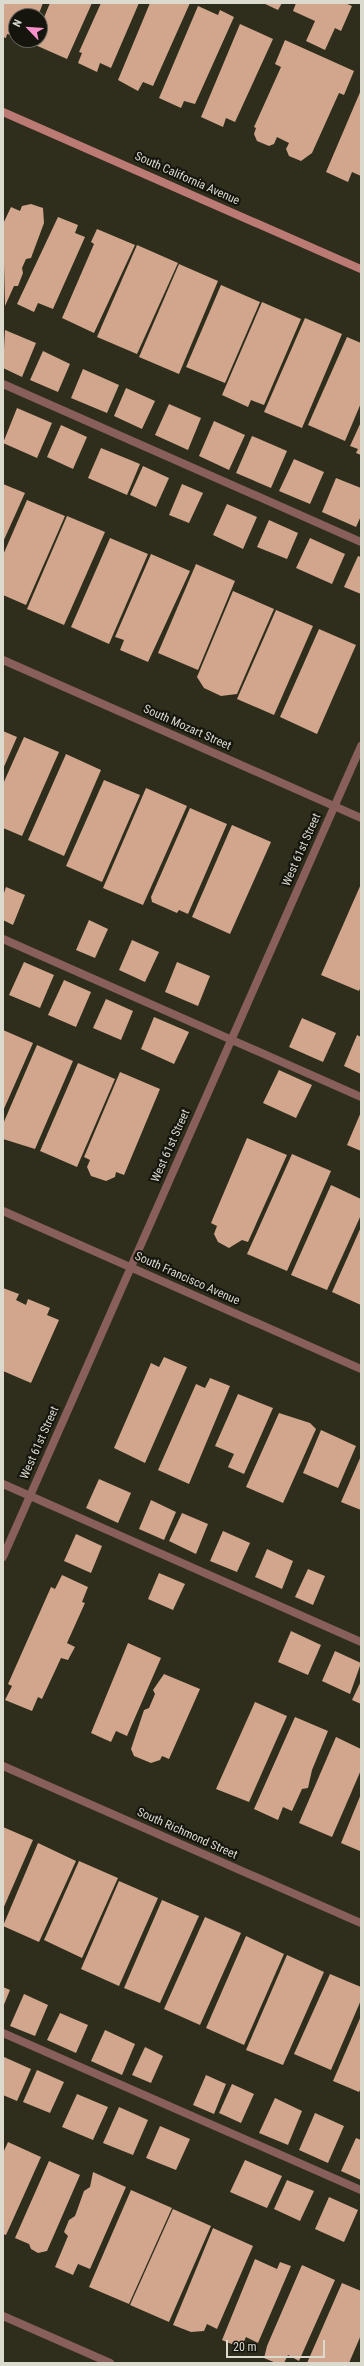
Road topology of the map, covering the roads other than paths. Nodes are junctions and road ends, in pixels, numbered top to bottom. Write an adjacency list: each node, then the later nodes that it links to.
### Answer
1 (3, 112): 2 (street, South California Avenue)
2 (361, 269)
3 (3, 384): 4 (street)
4 (361, 542)
5 (3, 660): 7 (street, South Mozart Street)
6 (361, 746): 7 (street, West 61st Street)
7 (334, 806): 8 (street, South Mozart Street); 10 (street, West 61st Street)
8 (361, 818)
9 (3, 939): 10 (street)
10 (231, 1040): 11 (street); 13 (street, West 61st Street)
11 (361, 1097)
12 (3, 1211): 13 (street, South Francisco Avenue)
13 (130, 1267): 14 (street, South Francisco Avenue); 16 (street, West 61st Street)
14 (361, 1369)
15 (3, 1484): 16 (street)
16 (30, 1496): 17 (street, West 61st Street); 18 (street)
17 (3, 1557)
18 (361, 1642)
19 (3, 1766): 20 (street, South Richmond Street)
20 (361, 1923)
21 (3, 2033): 22 (street)
22 (361, 2190)
23 (3, 2316): 24 (street)
24 (110, 2363)

